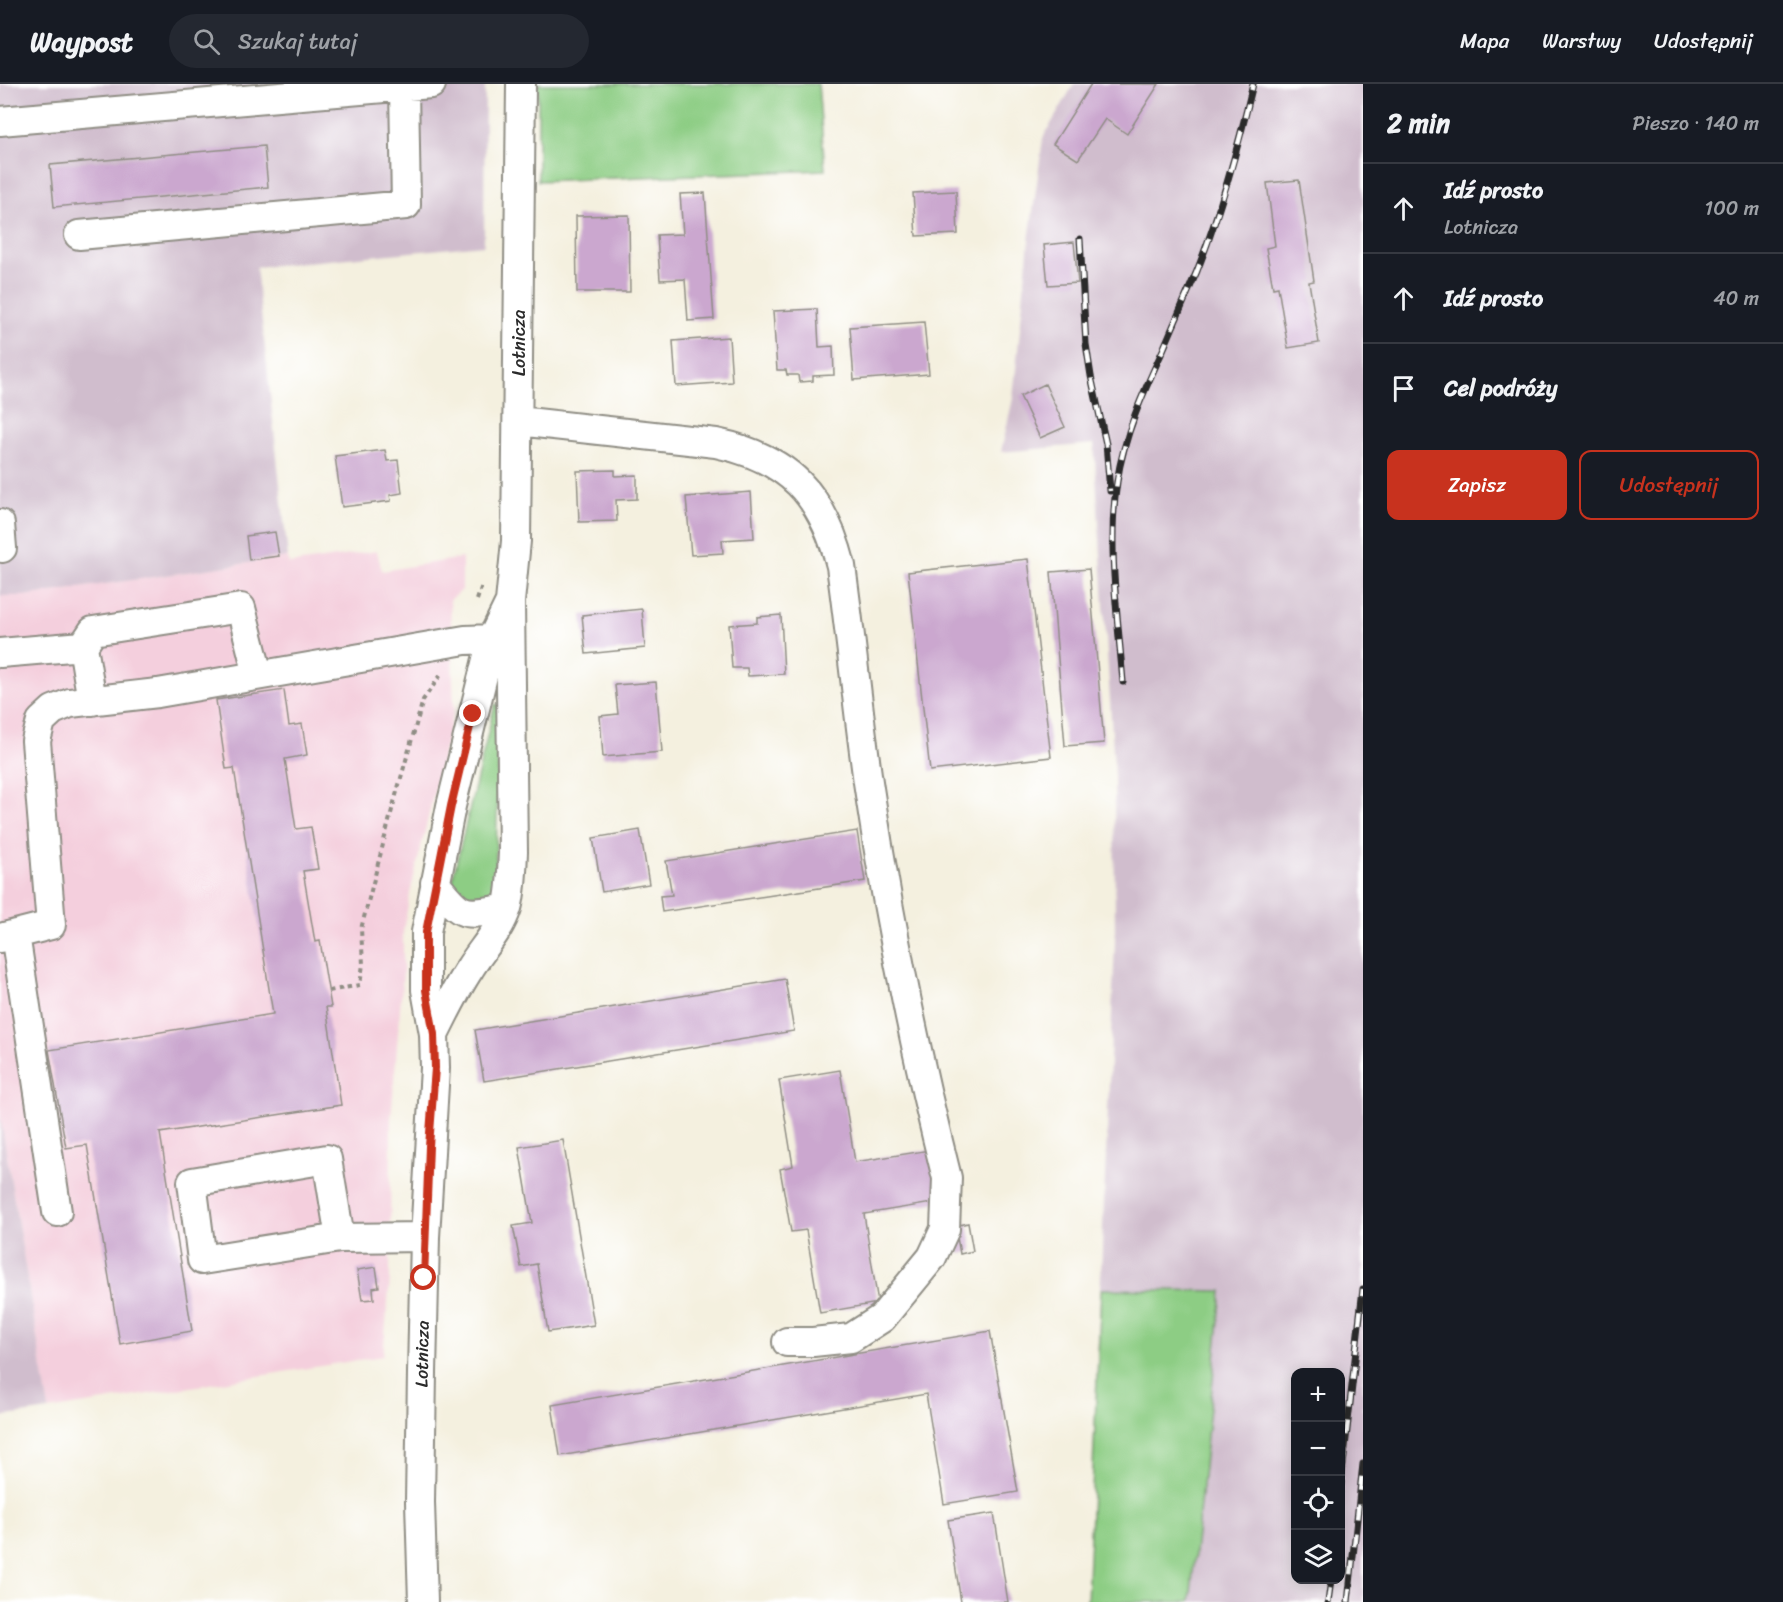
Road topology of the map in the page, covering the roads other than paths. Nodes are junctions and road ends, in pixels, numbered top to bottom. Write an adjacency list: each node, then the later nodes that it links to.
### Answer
1 (521, 84): 6 (street, Lotnicza)
2 (418, 85): 3 (street); 5 (street)
3 (215, 94): 4 (street)
4 (0, 121)
5 (80, 235)
6 (518, 422): 7 (street, Lotnicza); 20 (street)
7 (510, 602): 8 (street, Lotnicza); 14 (street)
8 (478, 640): 11 (street); 13 (street, Lotnicza)
9 (83, 645): 10 (street); 11 (street); 12 (street)
10 (0, 653)
11 (258, 675): 12 (street)
12 (92, 701): 15 (street)
13 (435, 883): 14 (street); 16 (street, Lotnicza)
14 (506, 909): 16 (street, Lotnicza)
15 (7, 936): 17 (street)
16 (434, 1034): 18 (street, Lotnicza)
17 (57, 1212)
18 (425, 1237): 19 (street); 21 (street, Lotnicza)
19 (340, 1238): 19 (street)
20 (788, 1342)
21 (423, 1602)

